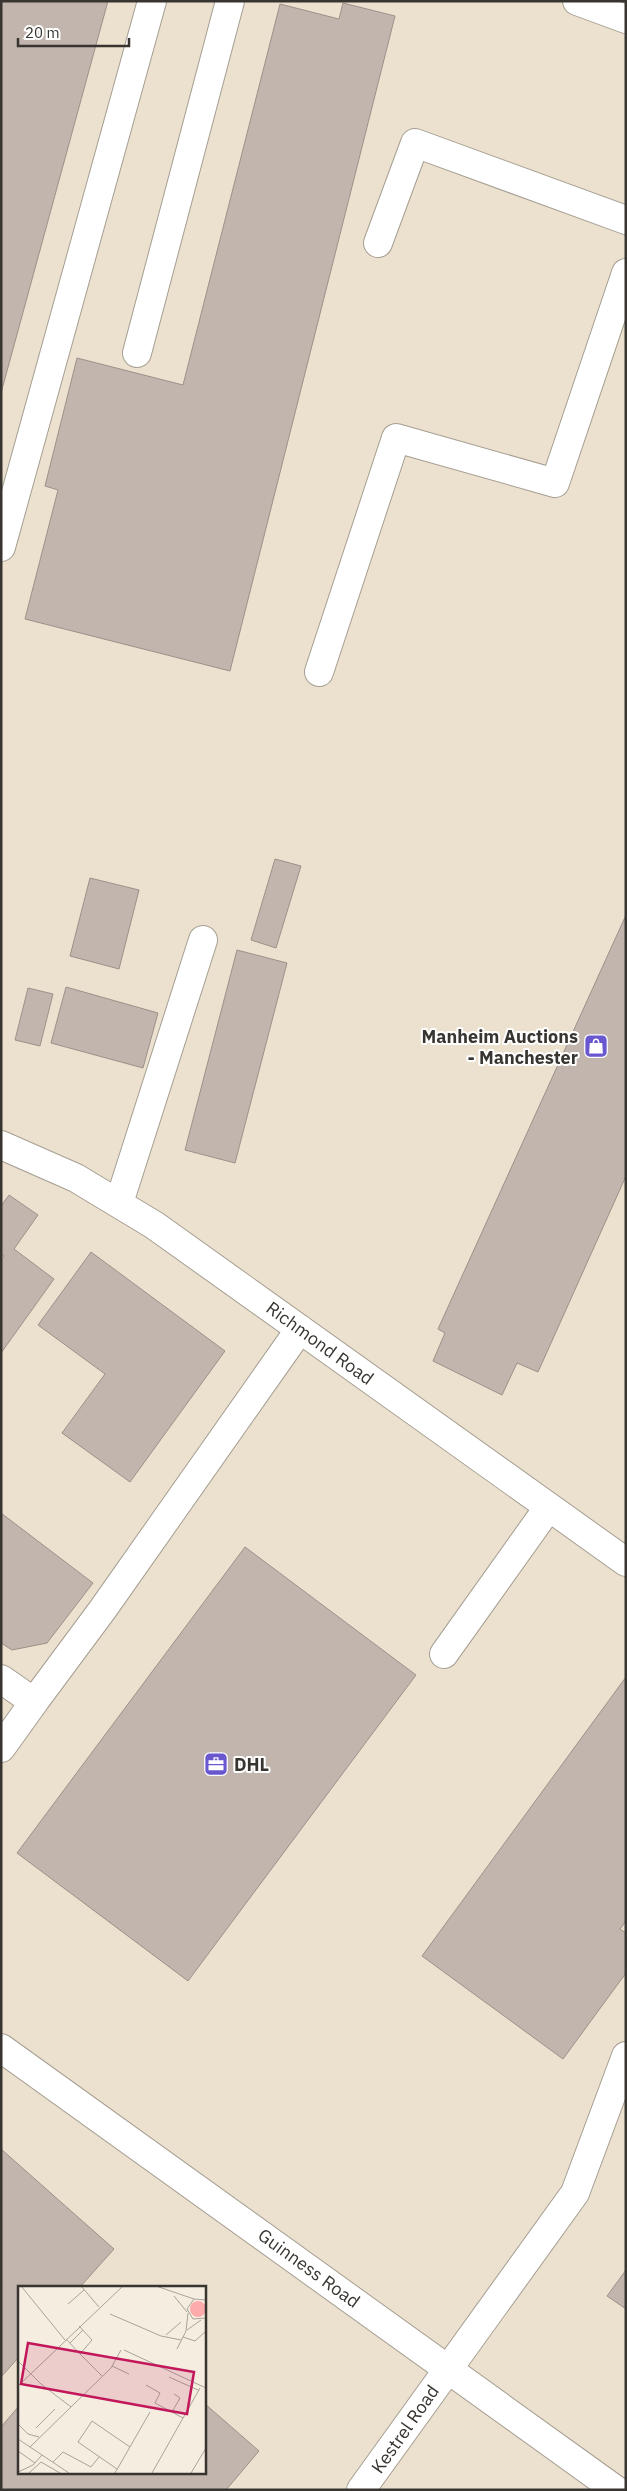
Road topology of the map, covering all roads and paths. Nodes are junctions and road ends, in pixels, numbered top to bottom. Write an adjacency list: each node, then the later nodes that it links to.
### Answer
1 (152, 1): 9 (street)
2 (230, 1): 8 (street)
3 (577, 1): 4 (street)
4 (626, 18)
5 (626, 220): 6 (street)
6 (378, 243)
7 (626, 273): 10 (street)
8 (138, 353)
9 (1, 547)
10 (319, 672)
11 (203, 940): 13 (street)
12 (1, 1144): 13 (street, Richmond Road)
13 (119, 1203): 14 (street, Richmond Road)
14 (300, 1329): 15 (street, Richmond Road); 19 (street)
15 (548, 1508): 16 (street, Richmond Road); 17 (street)
16 (626, 1562)
17 (444, 1654)
18 (1, 1679): 19 (street)
19 (34, 1702): 20 (street)
20 (1, 1748)
21 (1, 2048): 23 (street, Guinness Road)
22 (626, 2056): 23 (street, Kestrel Road)
23 (448, 2368): 24 (street, Kestrel Road); 25 (street, Guinness Road)
24 (361, 2490)
25 (616, 2490)

